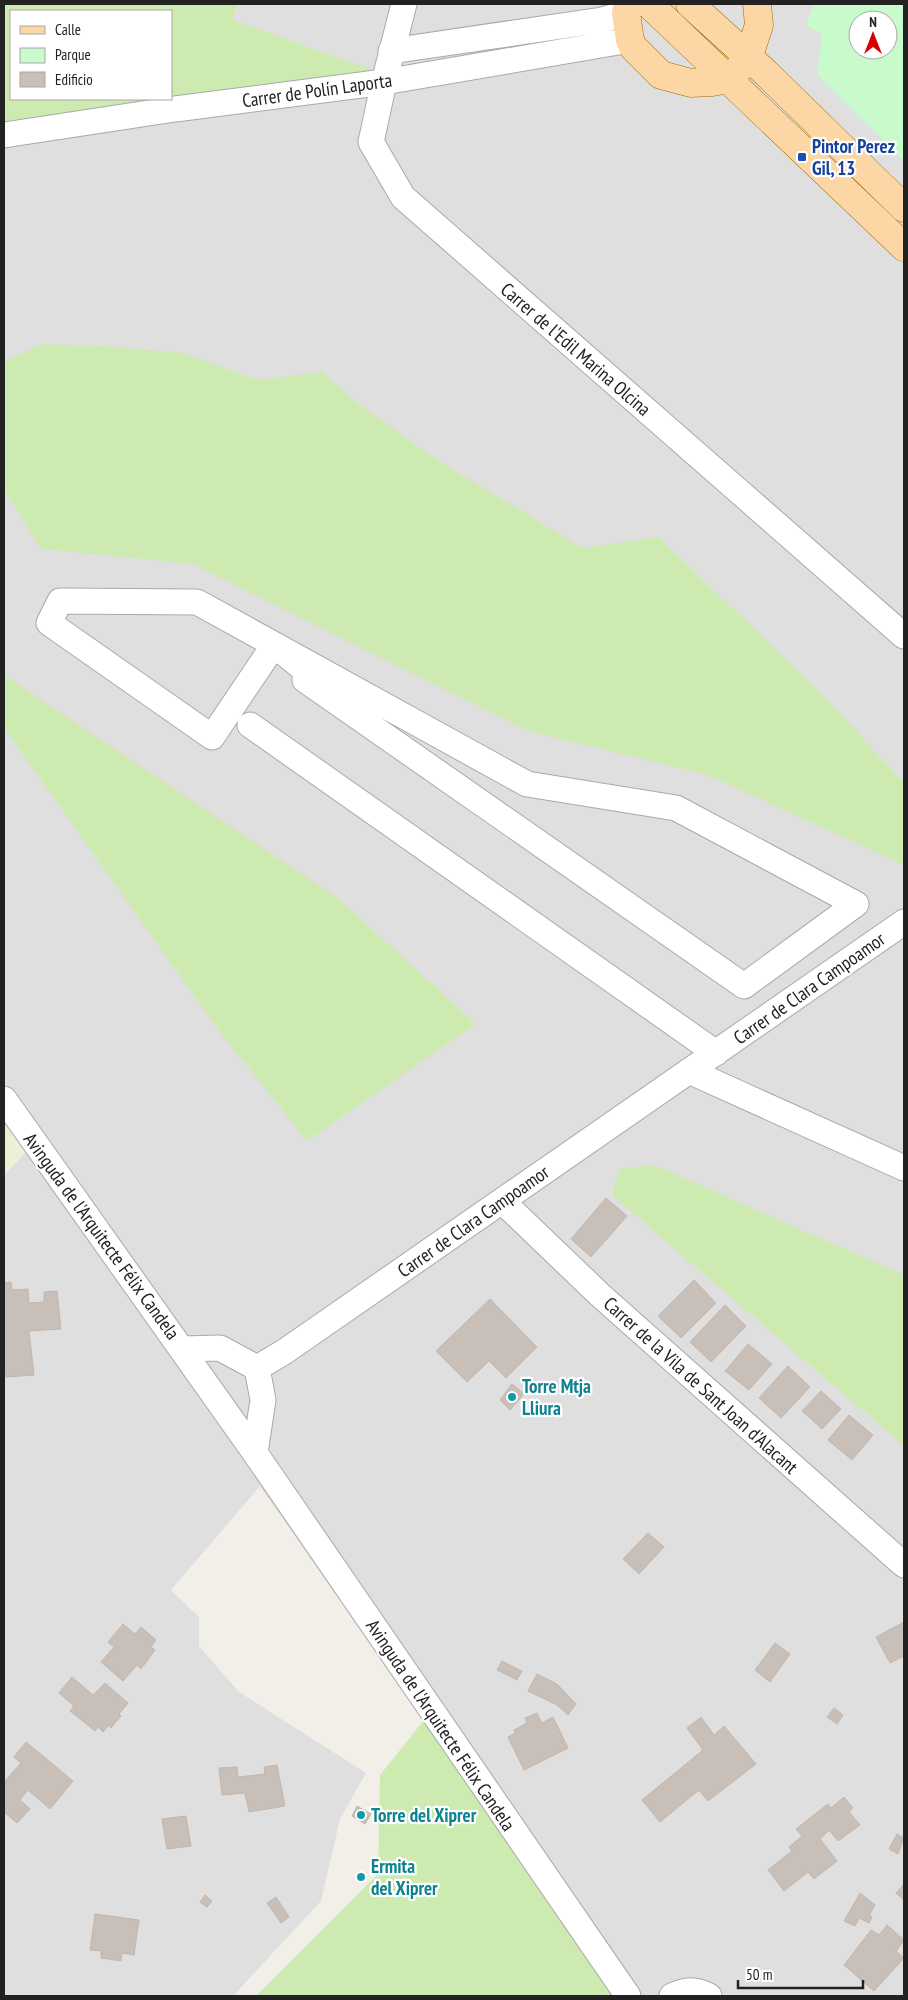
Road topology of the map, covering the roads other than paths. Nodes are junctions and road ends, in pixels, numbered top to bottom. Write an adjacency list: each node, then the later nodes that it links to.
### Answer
1 (404, 4): 6 (street, Carrer de l'Edil Marina Olcina)
2 (690, 4): 7 (main road)
3 (757, 4): 7 (main road)
4 (635, 7): 5 (main road); 6 (street, Carrer de Polín Laporta); 8 (main road)
5 (630, 40): 8 (main road); 9 (street, Carrer de Polín Laporta)
6 (391, 51): 9 (street, Carrer de l'Edil Marina Olcina)
7 (748, 59): 8 (main road); 11 (main road)
8 (729, 79): 12 (main road)
9 (384, 82): 10 (street, Carrer de Polín Laporta); 13 (street, Carrer de l'Edil Marina Olcina)
10 (4, 135)
11 (904, 208)
12 (904, 246)
13 (904, 636)
14 (274, 645): 14 (street)
15 (250, 725): 17 (street)
16 (904, 922): 17 (street, Carrer de Clara Campoamor)
17 (716, 1052): 18 (street, Carrer de Clara Campoamor)
18 (689, 1071): 20 (street); 21 (street, Carrer de Clara Campoamor)
19 (4, 1099): 22 (street, Avinguda de l'Arquitecte Félix Candela)
20 (904, 1168)
21 (502, 1201): 23 (street, Carrer de Clara Campoamor); 25 (street, Carrer de la Vila de Sant Joan d'Alacant)
22 (183, 1349): 23 (street, Avinguda de l'Arquitecte Félix Candela); 24 (street, Avinguda de l'Arquitecte Félix Candela)
23 (257, 1368): 24 (street)
24 (255, 1453): 26 (street, Avinguda de l'Arquitecte Félix Candela)
25 (904, 1565)
26 (628, 1996)
27 (672, 1996): 28 (street)
28 (709, 1996)

